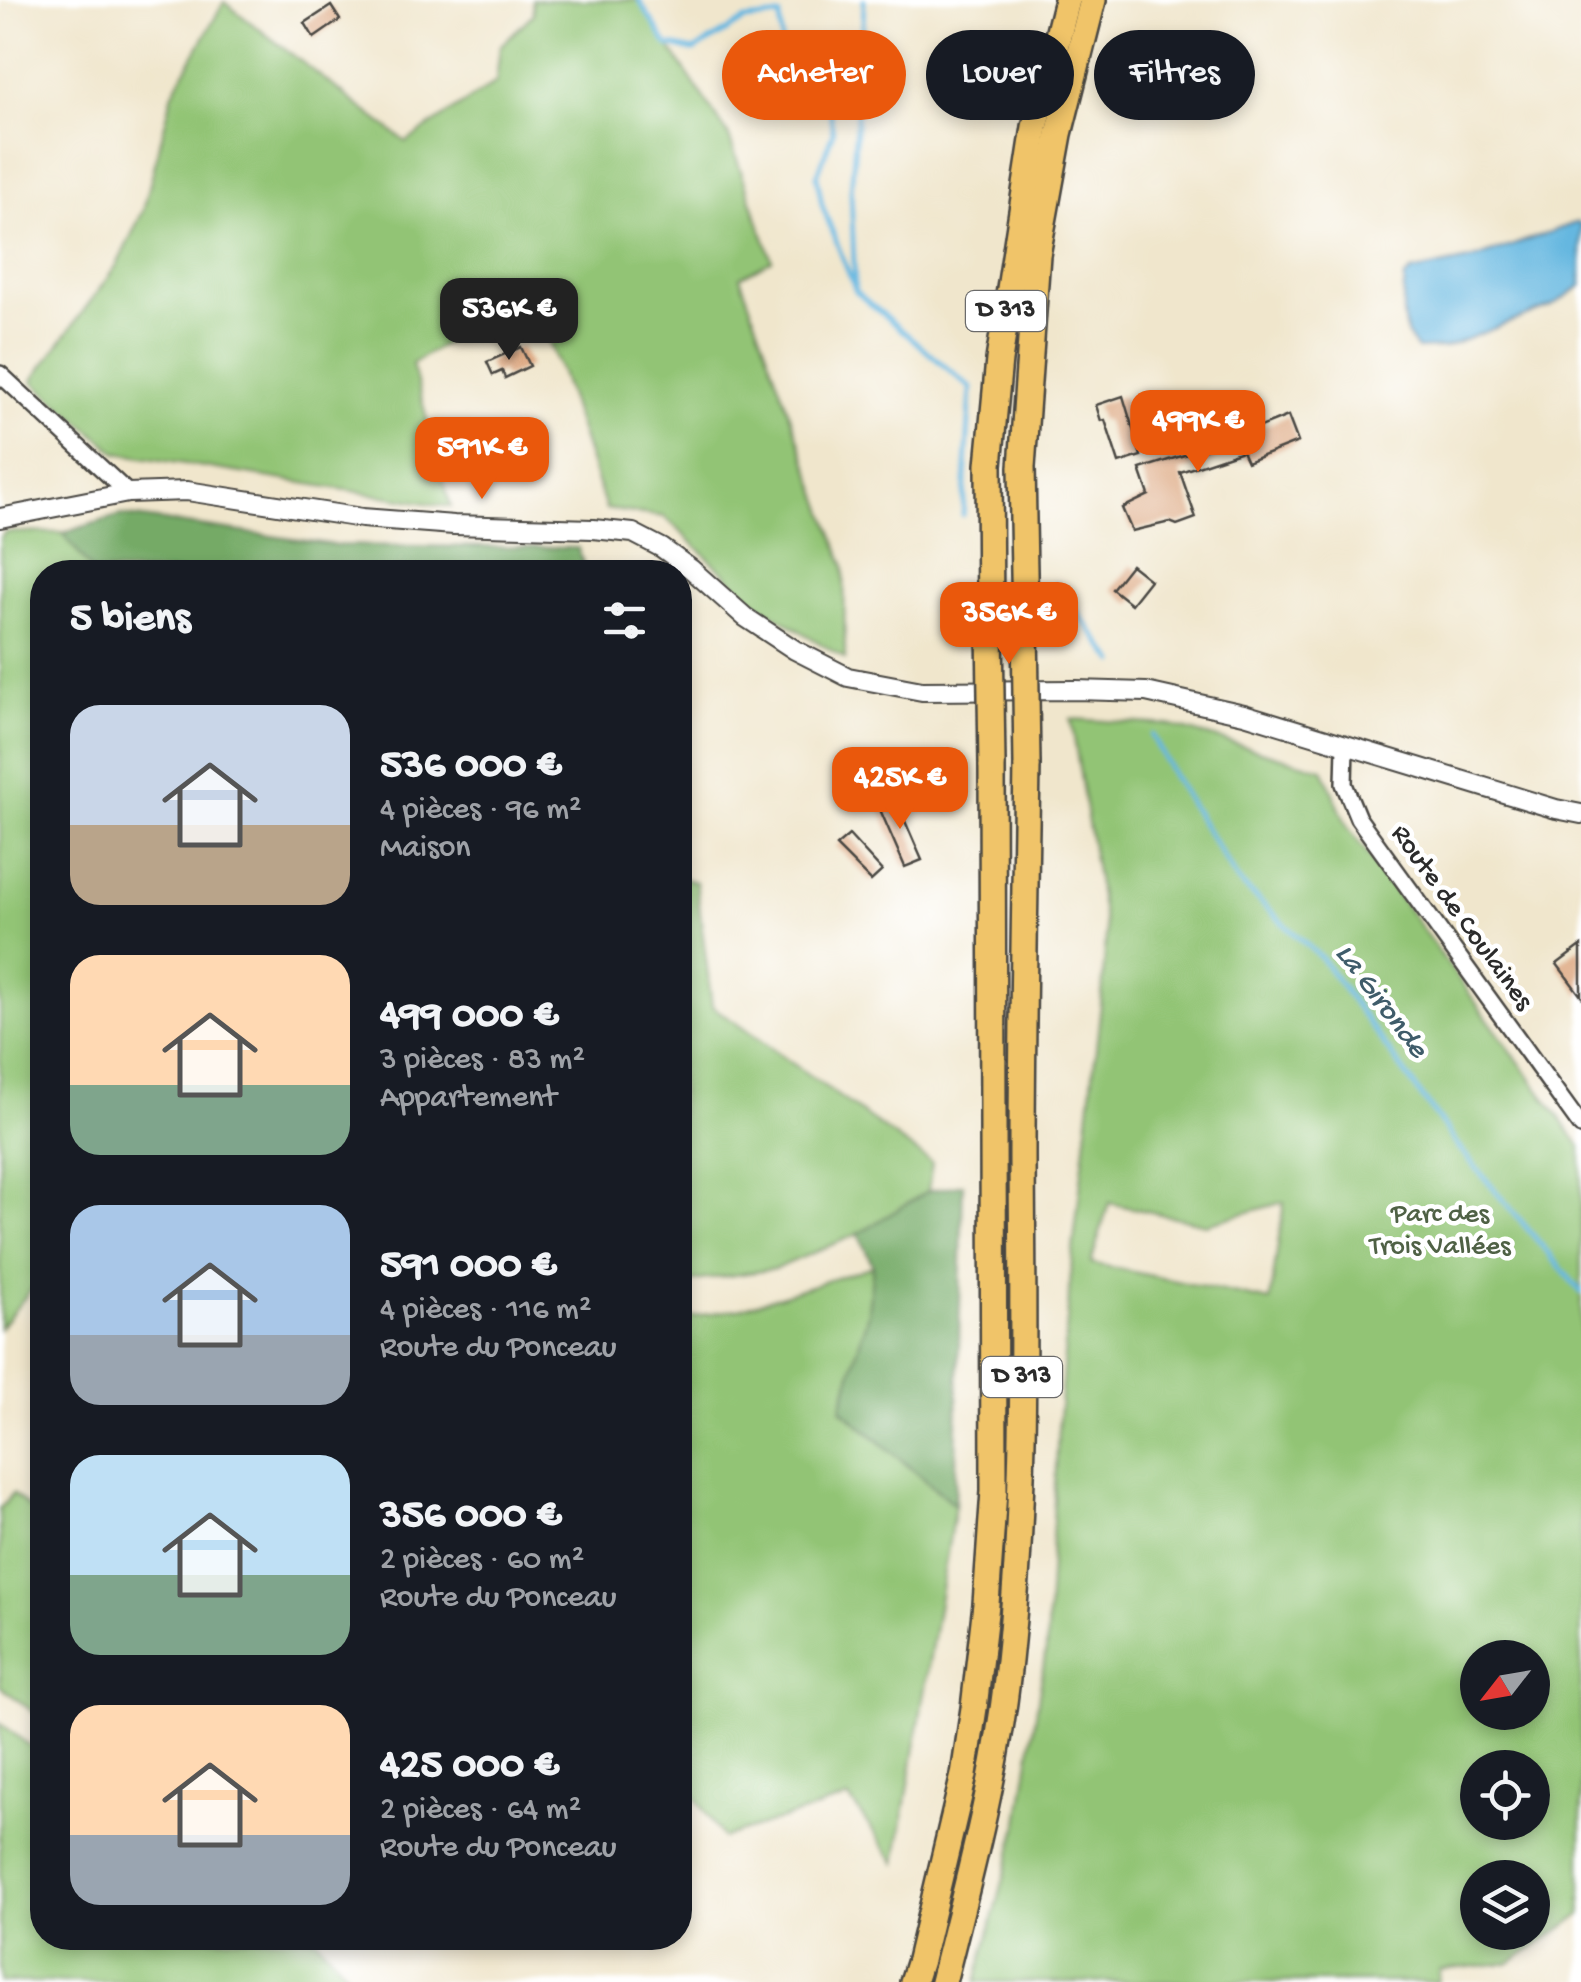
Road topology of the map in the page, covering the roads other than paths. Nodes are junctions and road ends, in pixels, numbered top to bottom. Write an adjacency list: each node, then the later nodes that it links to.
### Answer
1 (1068, 0): 11 (highway, D 313, bridge)
2 (1092, 0): 12 (highway, D 313, bridge)
3 (0, 374): 4 (street)
4 (128, 493): 5 (street); 6 (street)
5 (0, 518)
6 (679, 560)
7 (692, 570): 8 (street)
8 (1345, 746): 9 (street); 10 (street, Route de Coulaines)
9 (1581, 814)
10 (1581, 1126)
11 (913, 1982)
12 (943, 1982)

